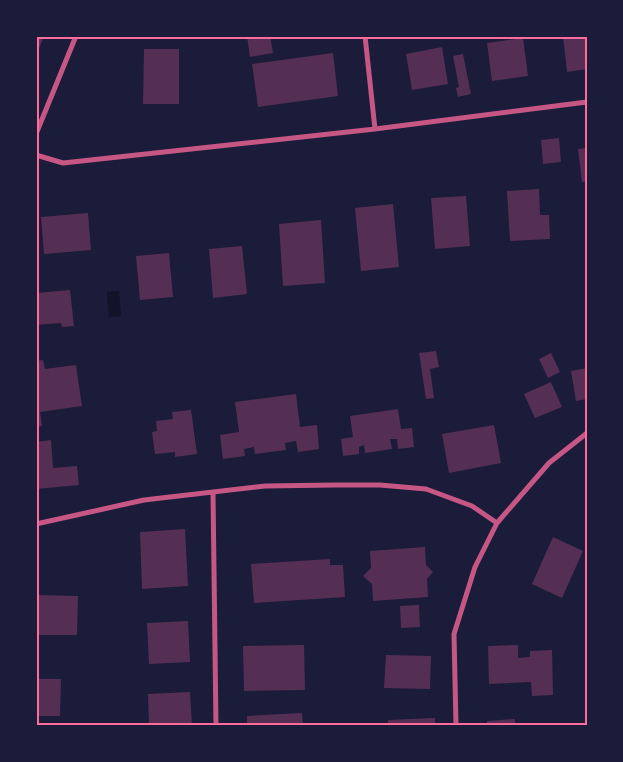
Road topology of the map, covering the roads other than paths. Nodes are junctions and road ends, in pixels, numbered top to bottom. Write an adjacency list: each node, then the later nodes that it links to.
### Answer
1 (76, 36): 5 (street)
2 (365, 36): 4 (street)
3 (587, 102): 4 (street)
4 (375, 128): 6 (street)
5 (36, 134)
6 (36, 155)
7 (587, 433): 9 (street)
8 (213, 493): 9 (street); 10 (street); 11 (street)
9 (497, 523): 12 (street)
10 (36, 524)
11 (216, 726)
12 (456, 726)

